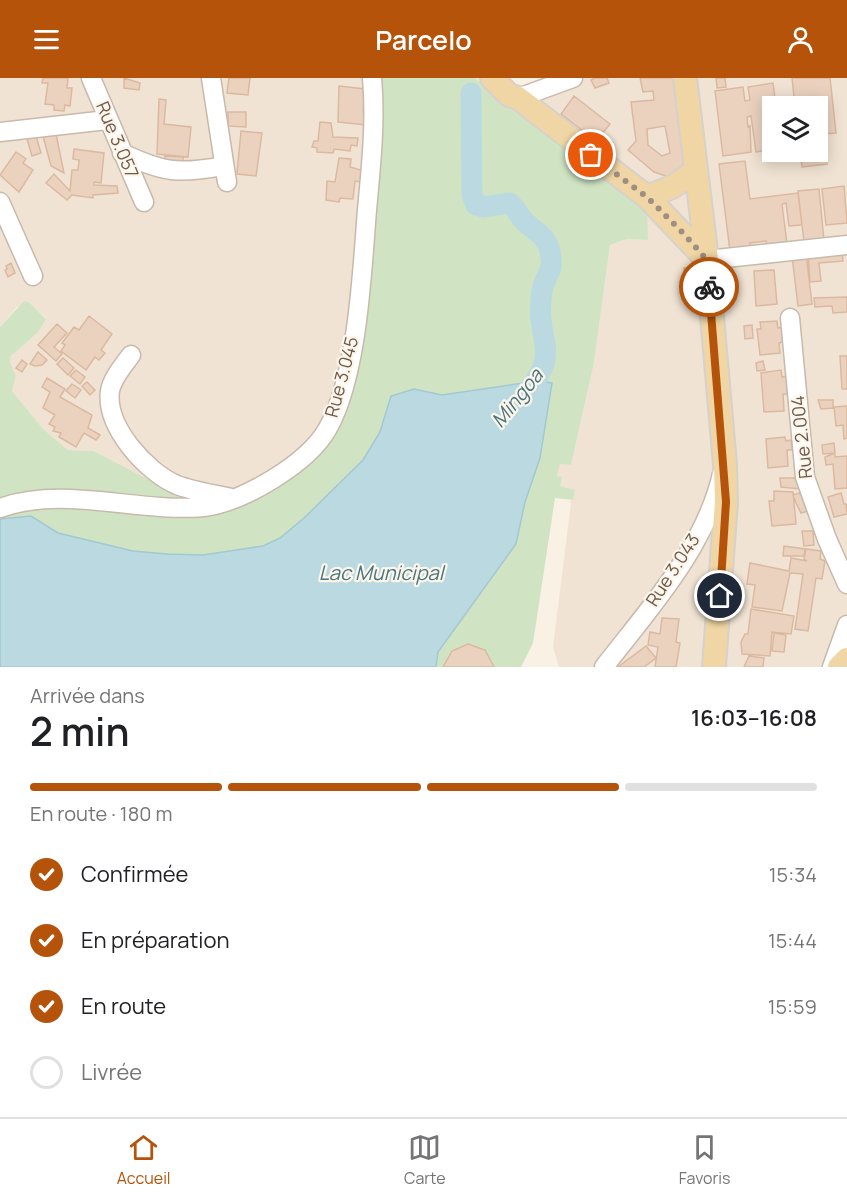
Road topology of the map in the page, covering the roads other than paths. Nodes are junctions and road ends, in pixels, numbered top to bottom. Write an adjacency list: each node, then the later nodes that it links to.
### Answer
1 (91, 78): 8 (street, Rue 3.057)
2 (211, 78): 10 (street)
3 (372, 78): 21 (street, Rue 3.045)
4 (573, 78): 7 (street)
5 (685, 78): 11 (main road)
6 (495, 81): 7 (main road)
7 (518, 98): 12 (main road)
8 (107, 120): 9 (street); 10 (street, Rue 3.057)
9 (0, 132)
10 (122, 153): 14 (street, Rue 3.057)
11 (696, 171): 12 (main road); 16 (main road)
12 (647, 197): 16 (main road)
13 (0, 202): 17 (street)
14 (144, 202)
15 (847, 245): 16 (street)
16 (707, 260): 20 (main road)
17 (33, 276)
18 (790, 318): 23 (street, Rue 2.004)
19 (131, 354): 21 (street)
20 (725, 464): 26 (street, Rue 3.043); 27 (main road)
21 (233, 499): 22 (street, Rue 3.045)
22 (0, 508)
23 (847, 584)
24 (847, 625): 28 (street)
25 (847, 659): 29 (main road)
26 (604, 667)
27 (714, 667)
28 (832, 667)
29 (839, 667)

